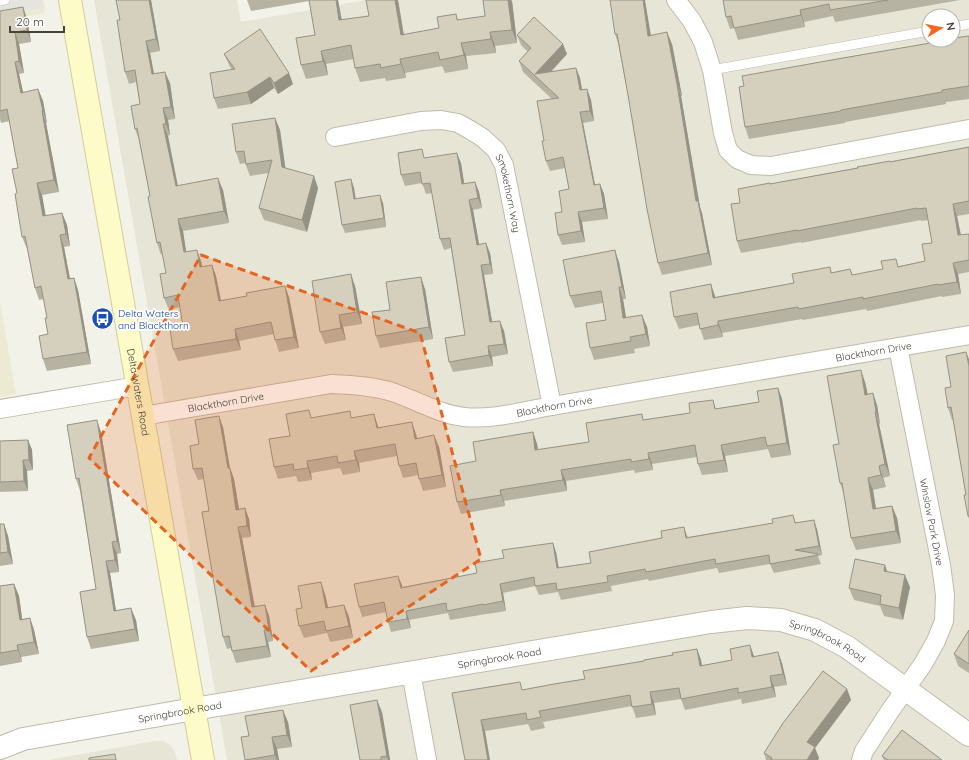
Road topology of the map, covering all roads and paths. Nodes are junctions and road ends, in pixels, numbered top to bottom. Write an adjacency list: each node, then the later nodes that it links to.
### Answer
1 (5, 0): 4 (lane)
2 (70, 0): 11 (main road, Delta Waters Road)
3 (677, 0): 6 (street)
4 (0, 1)
5 (921, 32): 6 (lane)
6 (712, 70): 7 (street)
7 (969, 129)
8 (335, 137): 12 (street, Smokethorn Way)
9 (969, 335): 10 (street, Blackthorn Drive)
10 (898, 348): 12 (street, Blackthorn Drive); 16 (street, Winslow Park Drive)
11 (138, 386): 13 (street); 14 (main road, Delta Waters Road)
12 (552, 406): 14 (street, Blackthorn Drive)
13 (0, 409)
14 (143, 416): 17 (main road, Delta Waters Road)
15 (411, 672): 16 (street, Springbrook Road); 17 (street, Springbrook Road); 21 (street)
16 (905, 689): 18 (street, Springbrook Road); 22 (street, Winslow Park Drive)
17 (194, 709): 19 (street, Springbrook Road); 20 (main road, Delta Waters Road)
18 (969, 735)
19 (0, 748)
20 (203, 760)
21 (427, 760)
22 (861, 760)

